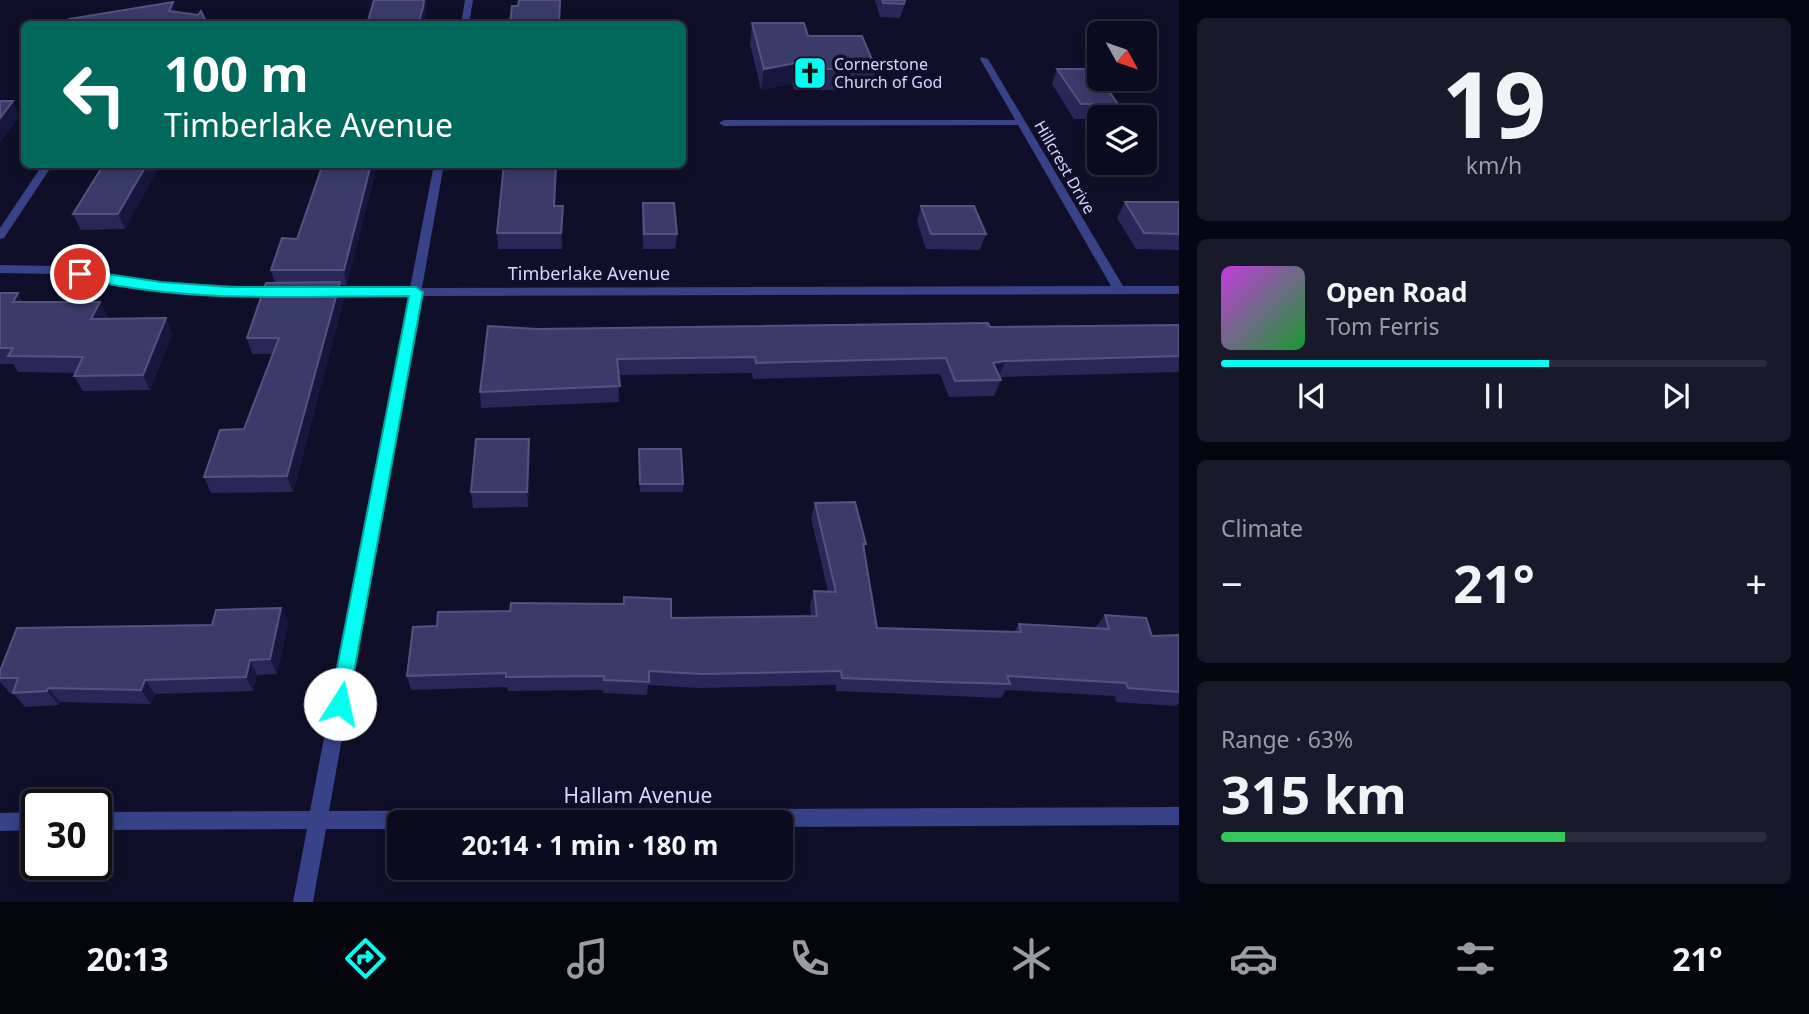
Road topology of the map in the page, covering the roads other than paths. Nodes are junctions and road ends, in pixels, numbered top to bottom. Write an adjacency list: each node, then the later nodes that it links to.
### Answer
1 (469, 0): 2 (street)
2 (466, 21)
3 (984, 59): 5 (street, Hillcrest Drive)
4 (724, 122): 5 (street)
5 (1021, 123): 10 (street, Hillcrest Drive)
6 (45, 168): 8 (street)
7 (438, 168): 12 (street)
8 (0, 236)
9 (0, 269): 12 (street, Timberlake Avenue)
10 (1119, 290): 11 (street, Timberlake Avenue); 12 (street, Timberlake Avenue)
11 (1179, 290)
12 (416, 292): 14 (street)
13 (1179, 816): 14 (street, Hallam Avenue)
14 (318, 820): 16 (street, Hallam Avenue); 18 (street)
15 (21, 821): 17 (street)
16 (112, 821)
17 (0, 822)
18 (303, 902)

